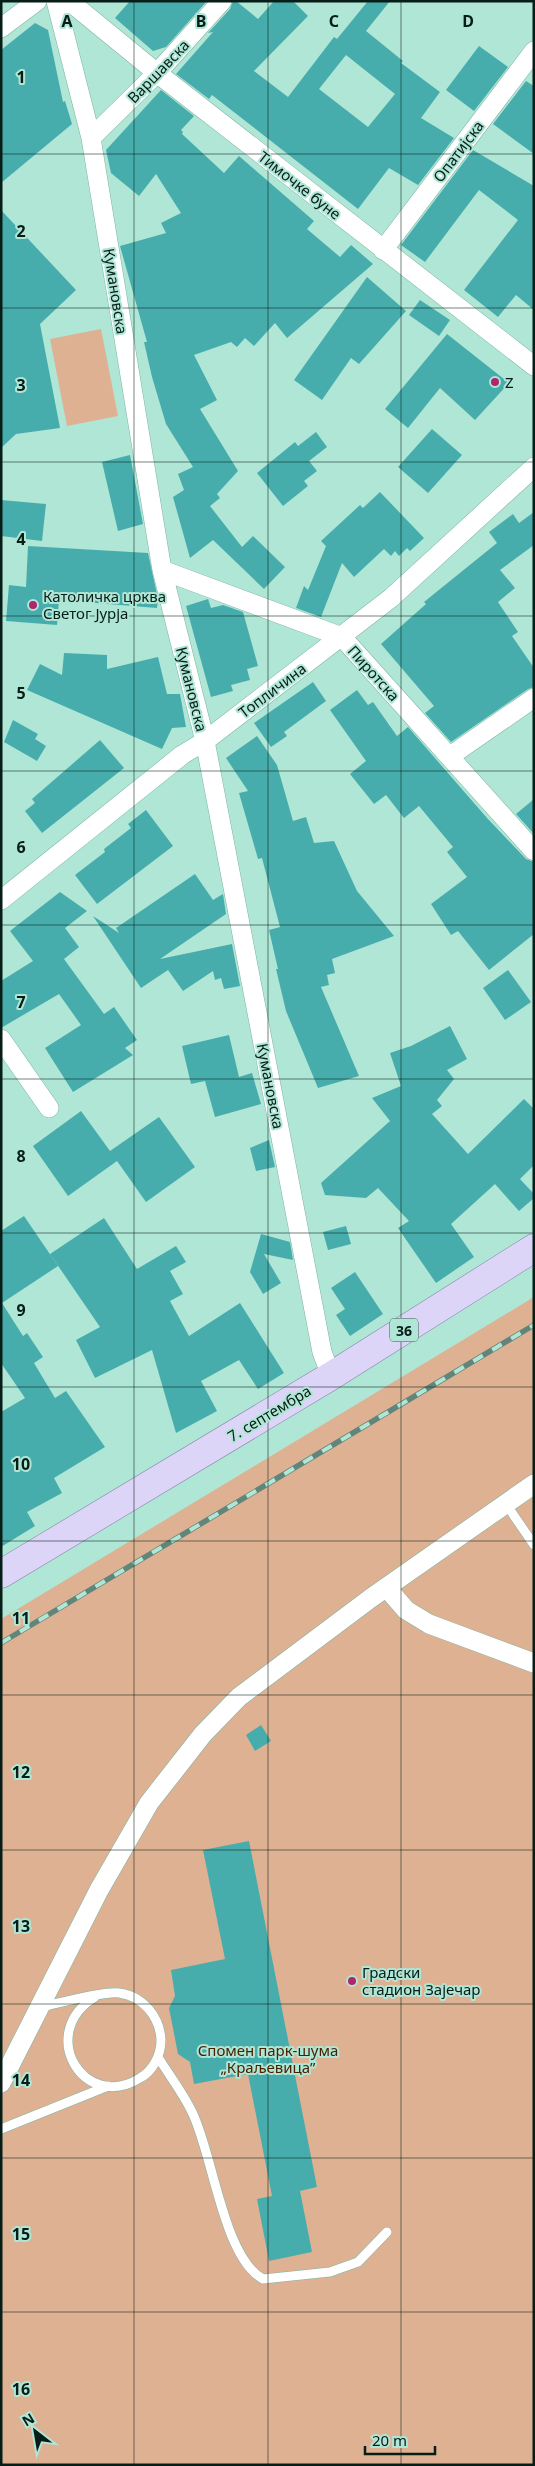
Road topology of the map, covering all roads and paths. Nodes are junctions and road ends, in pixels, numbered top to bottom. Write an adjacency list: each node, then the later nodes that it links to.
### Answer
1 (37, 1): 5 (street)
2 (56, 1): 8 (street, Кумановска)
3 (68, 1): 7 (street, Тимочке буне)
4 (222, 1): 7 (street, Варшавска)
5 (1, 28)
6 (534, 51): 9 (street, Опатијска)
7 (158, 73): 8 (street, Варшавска); 9 (street, Тимочке буне)
8 (91, 138): 12 (street, Кумановска)
9 (382, 250): 10 (street, Тимочке буне)
10 (534, 366)
11 (534, 467): 13 (street, Топличина)
12 (162, 570): 13 (street, Пиротска); 15 (street, Кумановска)
13 (342, 637): 15 (street, Топличина); 16 (street, Пиротска)
14 (534, 698): 16 (street)
15 (205, 741): 18 (street, Топличина); 22 (street, Кумановска)
16 (450, 756): 17 (street, Пиротска)
17 (534, 851)
18 (1, 900)
19 (1, 1039): 20 (street)
20 (49, 1108)
21 (534, 1248): 22 (main road, 7. септембра / 36)
22 (331, 1376): 26 (main road, 7. септембра / 36)
23 (534, 1484): 24 (street)
24 (506, 1504): 25 (lane); 27 (street)
25 (534, 1545)
26 (1, 1574)
27 (387, 1588): 28 (street); 30 (street)
28 (534, 1663)
29 (95, 1997): 30 (lane); 31 (lane); 33 (lane)
30 (38, 2007): 32 (street)
31 (158, 2057): 33 (lane); 35 (lane)
32 (1, 2083)
33 (108, 2086): 34 (lane)
34 (1, 2129)
35 (387, 2232)

